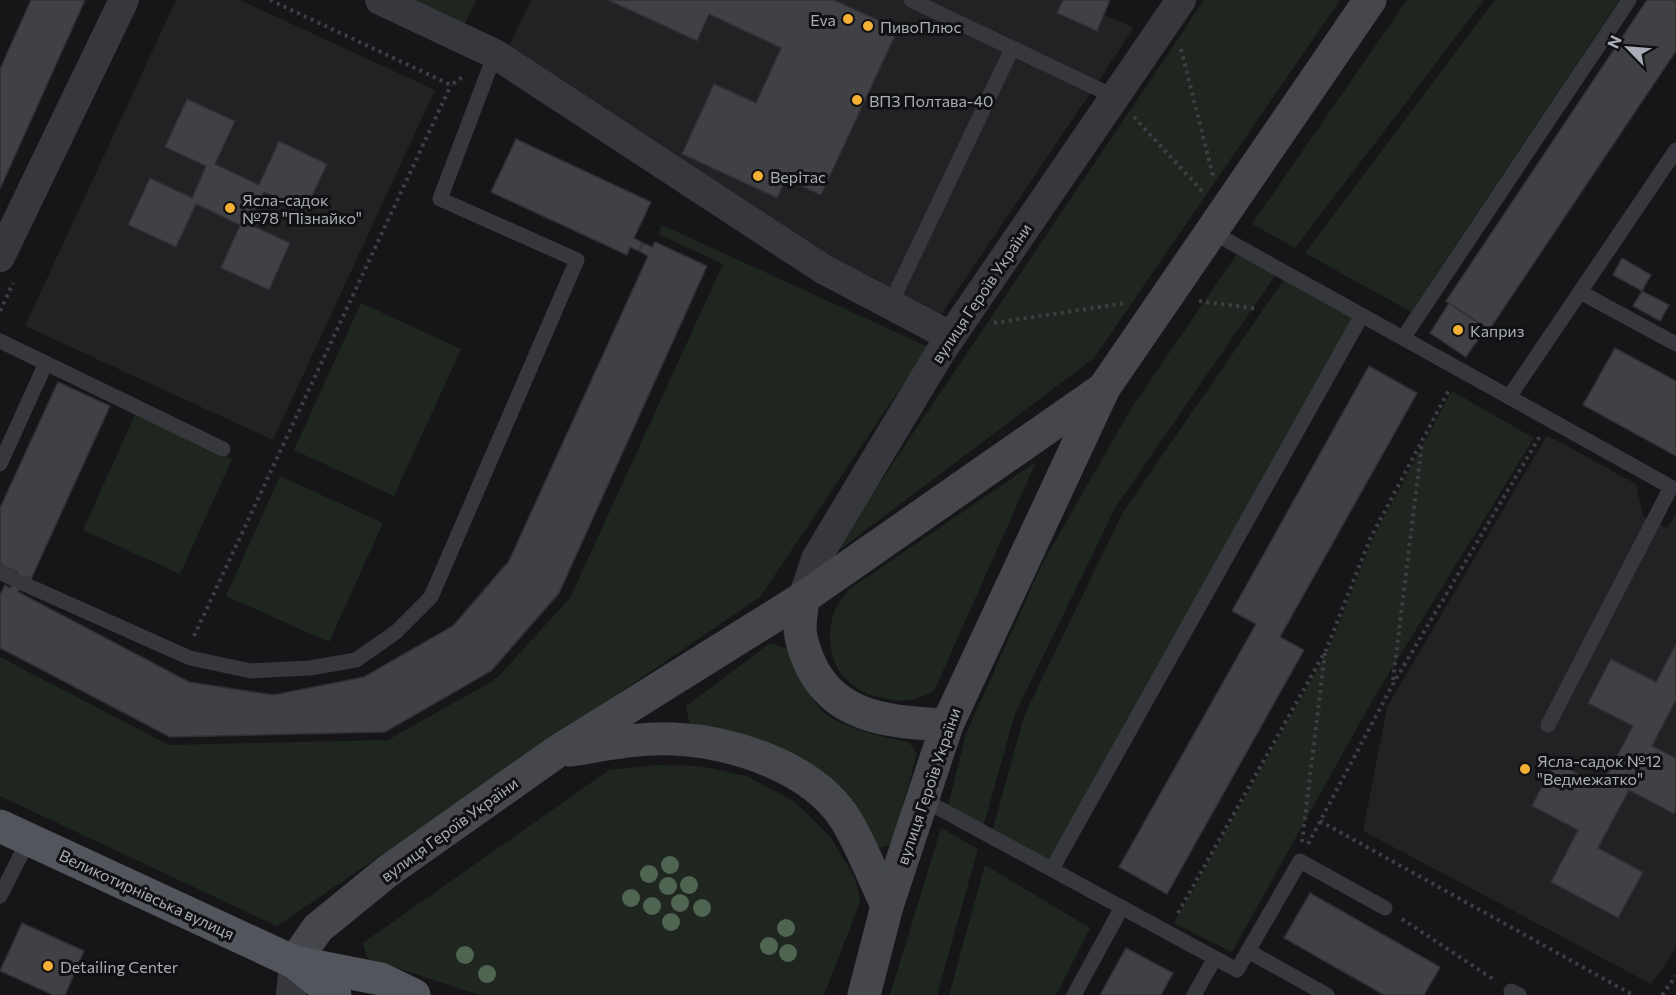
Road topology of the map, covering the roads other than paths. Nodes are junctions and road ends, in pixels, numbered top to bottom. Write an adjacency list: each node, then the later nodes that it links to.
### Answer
1 (124, 0): 12 (street)
2 (380, 0): 8 (street)
3 (912, 0): 7 (lane)
4 (1370, 0): 11 (main road, вулиця Героїв України)
5 (1629, 0): 17 (lane)
6 (1176, 7): 9 (street, вулиця Героїв України)
7 (1012, 49): 9 (lane); 14 (lane)
8 (495, 54): 14 (street); 25 (lane)
9 (1115, 97): 16 (street, вулиця Героїв України)
10 (1676, 150): 13 (lane)
11 (1212, 232): 15 (lane); 21 (main road, вулиця Героїв України)
12 (0, 257)
13 (1580, 292): 19 (lane); 22 (lane)
14 (890, 305): 16 (street)
15 (1362, 315): 17 (lane); 32 (lane)
16 (950, 336): 26 (street, вулиця Героїв України)
17 (1403, 338): 22 (lane)
18 (0, 341): 20 (lane)
19 (1676, 344)
20 (46, 363): 23 (lane); 24 (lane)
21 (1104, 388): 26 (main road, вулиця Героїв України); 27 (main road, вулиця Героїв України)
22 (1509, 397): 28 (lane)
23 (223, 448)
24 (0, 464)
25 (0, 573)
26 (802, 598): 27 (main road); 29 (main road, вулиця Героїв України)
27 (946, 725): 30 (main road, вулиця Героїв України)
28 (1548, 725)
29 (555, 753): 34 (main road); 39 (main road, вулиця Героїв України)
30 (922, 799): 32 (lane); 34 (main road, вулиця Героїв України)
31 (14, 832): 33 (lane); 39 (main road, Великотирнівська вулиця)
32 (1052, 869): 35 (lane)
33 (0, 896)
34 (887, 906): 44 (main road, вулиця Героїв України)
35 (1122, 907): 38 (lane); 45 (lane)
36 (1386, 908): 37 (lane)
37 (1248, 951): 38 (lane); 47 (lane)
38 (1215, 958): 46 (lane)
39 (294, 962): 40 (street); 41 (lane); 42 (main road, Великотирнівська вулиця); 43 (main road, Великотирнівська вулиця)
40 (291, 995)
41 (311, 995)
42 (335, 995)
43 (414, 995)
44 (864, 995)
45 (1074, 995)
46 (1194, 995)
47 (1327, 995)

